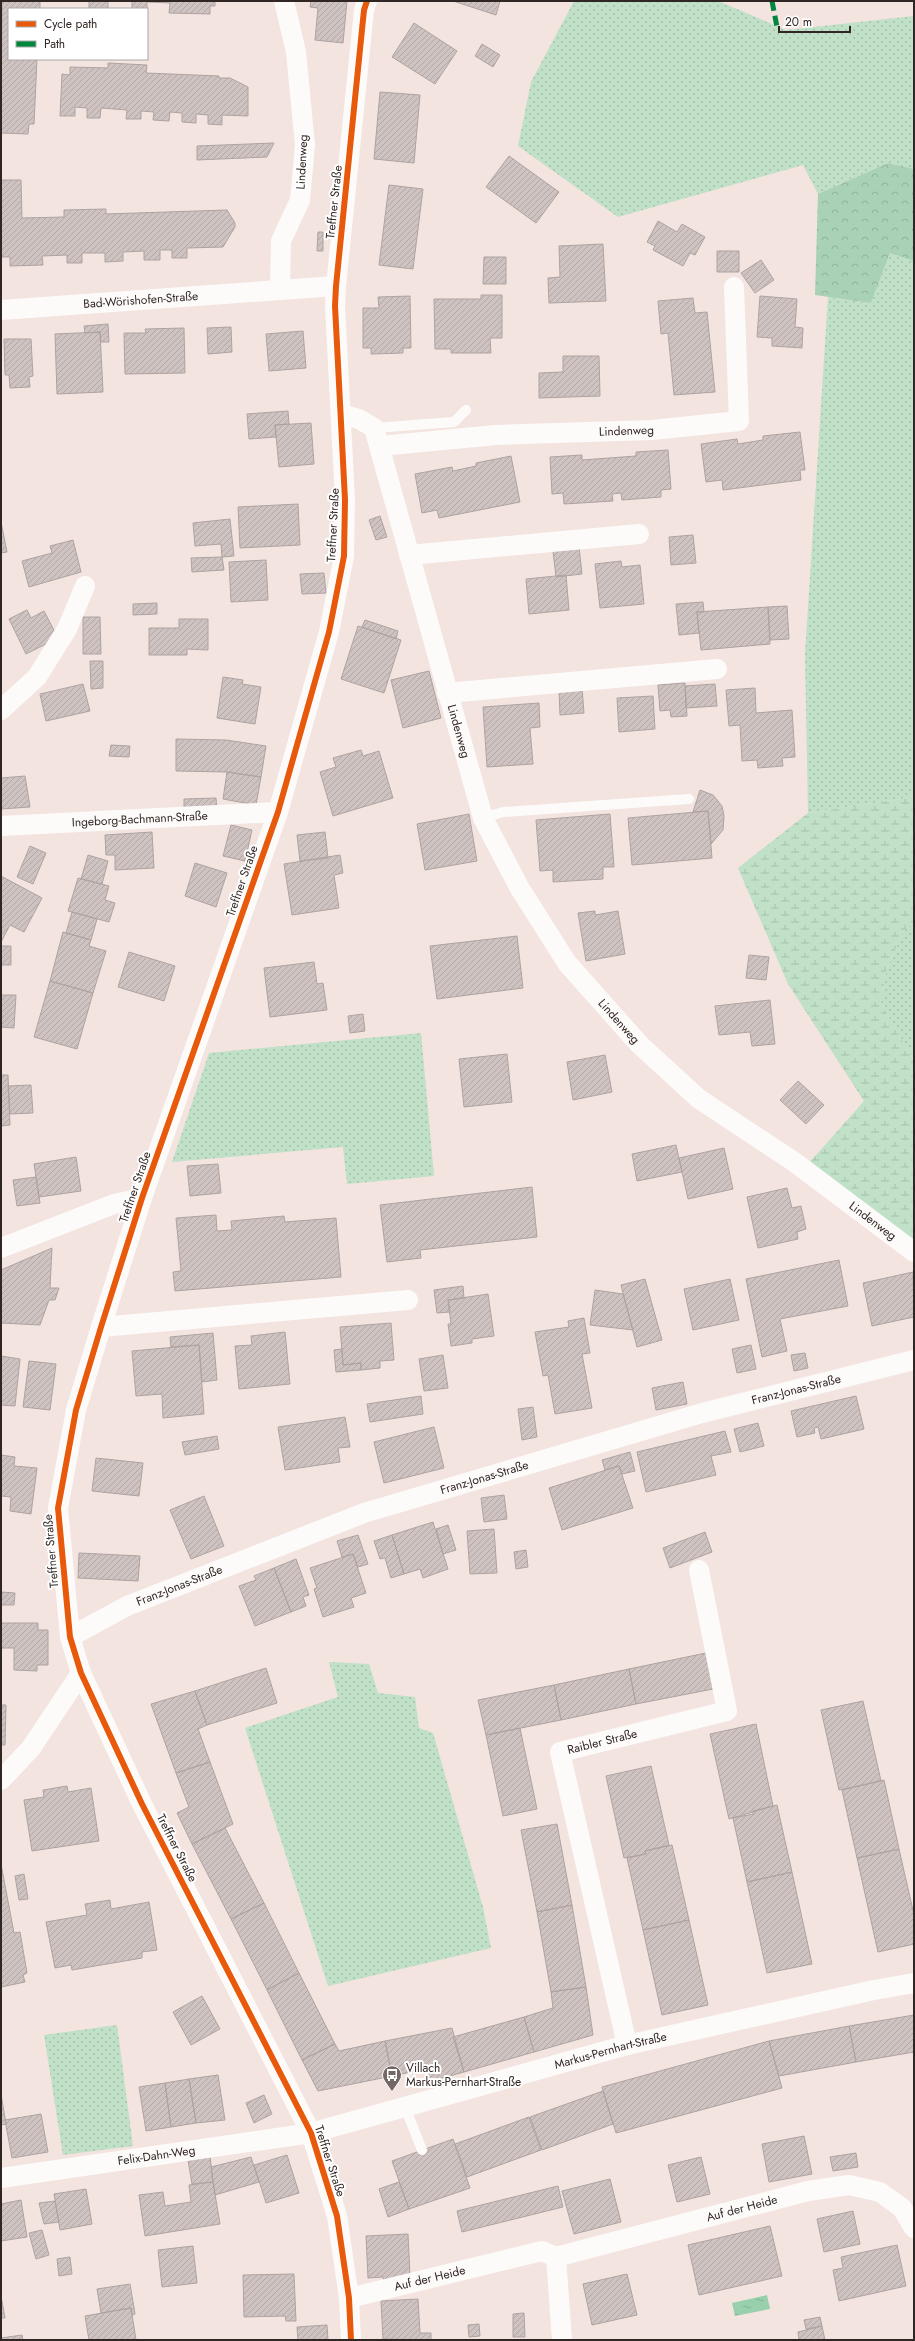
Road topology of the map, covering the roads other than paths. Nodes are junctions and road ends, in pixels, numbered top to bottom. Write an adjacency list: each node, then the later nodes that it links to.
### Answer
1 (284, 1): 5 (street, Lindenweg)
2 (365, 4): 3 (street, Treffner Straße)
3 (336, 286): 5 (street); 8 (street, Treffner Straße)
4 (734, 287): 9 (street, Lindenweg)
5 (280, 290): 6 (street, Bad-Wörishofen-Straße)
6 (1, 310)
7 (466, 410): 9 (lane)
8 (342, 414): 9 (street); 17 (street, Treffner Straße)
9 (377, 437): 11 (street, Lindenweg)
10 (639, 534): 11 (street)
11 (409, 555): 14 (street, Lindenweg)
12 (85, 586): 15 (street)
13 (717, 669): 14 (street, Lindenweg)
14 (447, 693): 18 (street, Lindenweg)
15 (1, 710)
16 (689, 799): 18 (lane)
17 (278, 812): 19 (street, Ingeborg-Bachmann-Straße); 20 (street, Treffner Straße)
18 (483, 818): 22 (street, Lindenweg)
19 (1, 826)
20 (142, 1198): 21 (street); 24 (street, Treffner Straße)
21 (1, 1248)
22 (914, 1252)
23 (408, 1300): 24 (street)
24 (101, 1326): 27 (street, Treffner Straße)
25 (914, 1360): 27 (street, Franz-Jonas-Straße)
26 (699, 1570): 31 (street, Raibler Straße)
27 (70, 1637): 28 (street, Treffner Straße)
28 (80, 1674): 29 (street); 33 (street, Treffner Straße)
29 (1, 1780)
30 (914, 1983): 31 (street, Markus-Pernhart-Straße)
31 (627, 2045): 32 (street, Markus-Pernhart-Straße)
32 (405, 2107): 33 (street, Markus-Pernhart-Straße); 34 (lane)
33 (311, 2133): 35 (street, Felix-Dahn-Weg); 38 (street, Treffner Straße)
34 (422, 2150)
35 (1, 2178)
36 (914, 2228): 37 (street, Auf der Heide)
37 (556, 2257): 38 (street, Auf der Heide); 40 (street)
38 (349, 2298): 39 (street, Treffner Straße)
39 (351, 2340)
40 (562, 2340)

